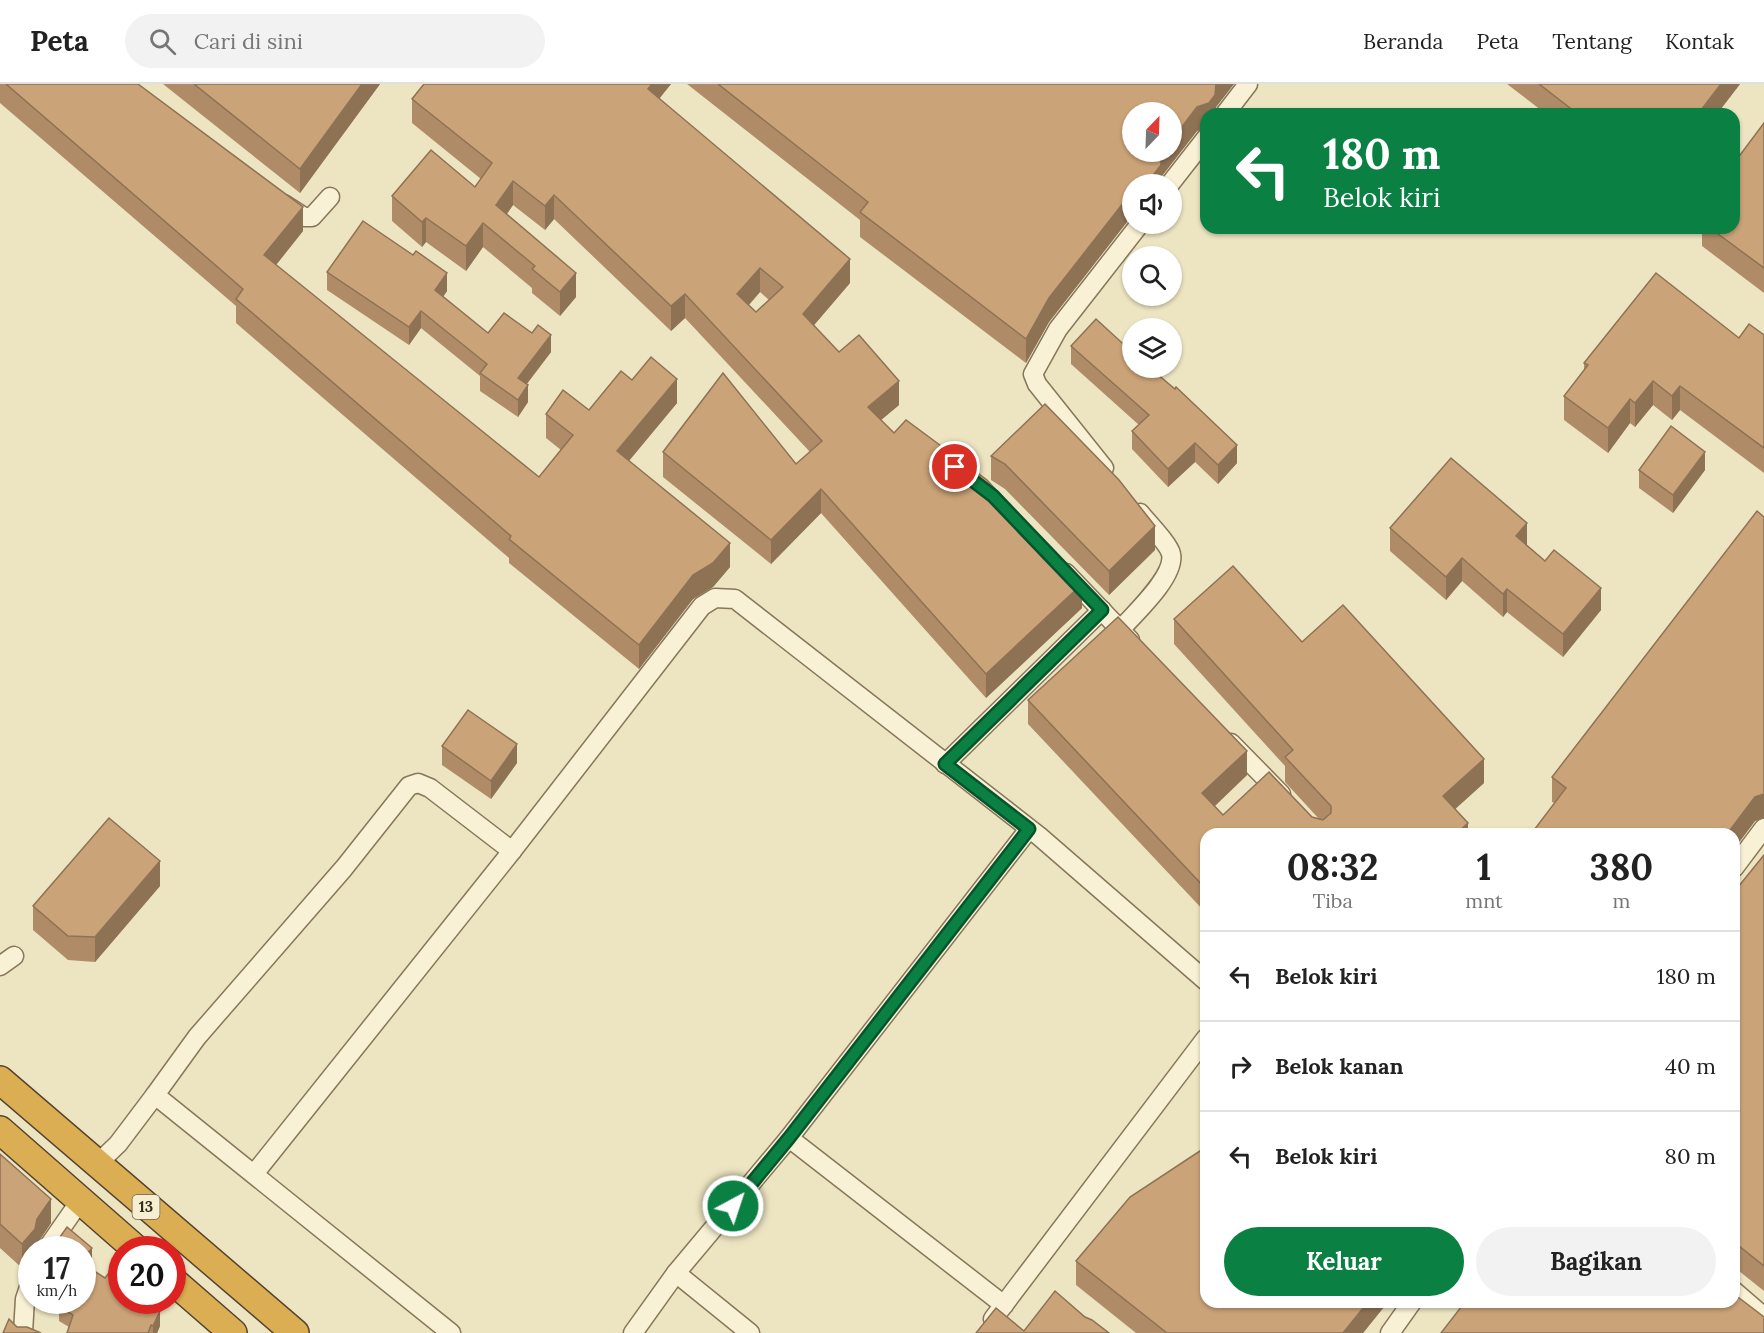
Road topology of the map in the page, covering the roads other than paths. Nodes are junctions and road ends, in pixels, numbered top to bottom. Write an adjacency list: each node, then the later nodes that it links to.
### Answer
1 (1248, 84): 2 (lane)
2 (1230, 108)
3 (1200, 146): 4 (lane)
4 (1178, 174)
5 (268, 191): 6 (lane)
6 (330, 197)
7 (1132, 234): 8 (lane)
8 (1112, 478)
9 (1127, 496): 12 (lane)
10 (1055, 561): 11 (lane)
11 (1102, 610): 12 (lane); 15 (lane)
12 (1120, 630): 13 (lane)
13 (1145, 655)
14 (1220, 732): 16 (lane)
15 (945, 764): 18 (lane); 19 (lane)
16 (1295, 808)
17 (1764, 828): 20 (lane)
18 (1029, 829): 21 (lane); 26 (lane)
19 (512, 851): 24 (lane); 28 (lane)
20 (1740, 860)
21 (1200, 976)
22 (1200, 1046): 26 (lane)
23 (0, 1080): 27 (highway, 13)
24 (155, 1095): 27 (lane); 28 (lane)
25 (0, 1130): 29 (highway, 13)
26 (789, 1138): 32 (lane)
27 (96, 1165): 40 (highway, 13)
28 (254, 1174): 41 (lane)
29 (80, 1201): 30 (lane); 31 (highway, 13)
30 (56, 1236)
31 (121, 1236)
32 (676, 1274): 42 (lane); 43 (lane)
33 (186, 1293): 39 (highway)
34 (1740, 1297): 37 (lane)
35 (1408, 1308): 44 (lane)
36 (24, 1314): 38 (lane)
37 (1764, 1317)
38 (23, 1332)
39 (233, 1333)
40 (295, 1333)
41 (451, 1333)
42 (633, 1333)
43 (750, 1333)
44 (1390, 1333)

